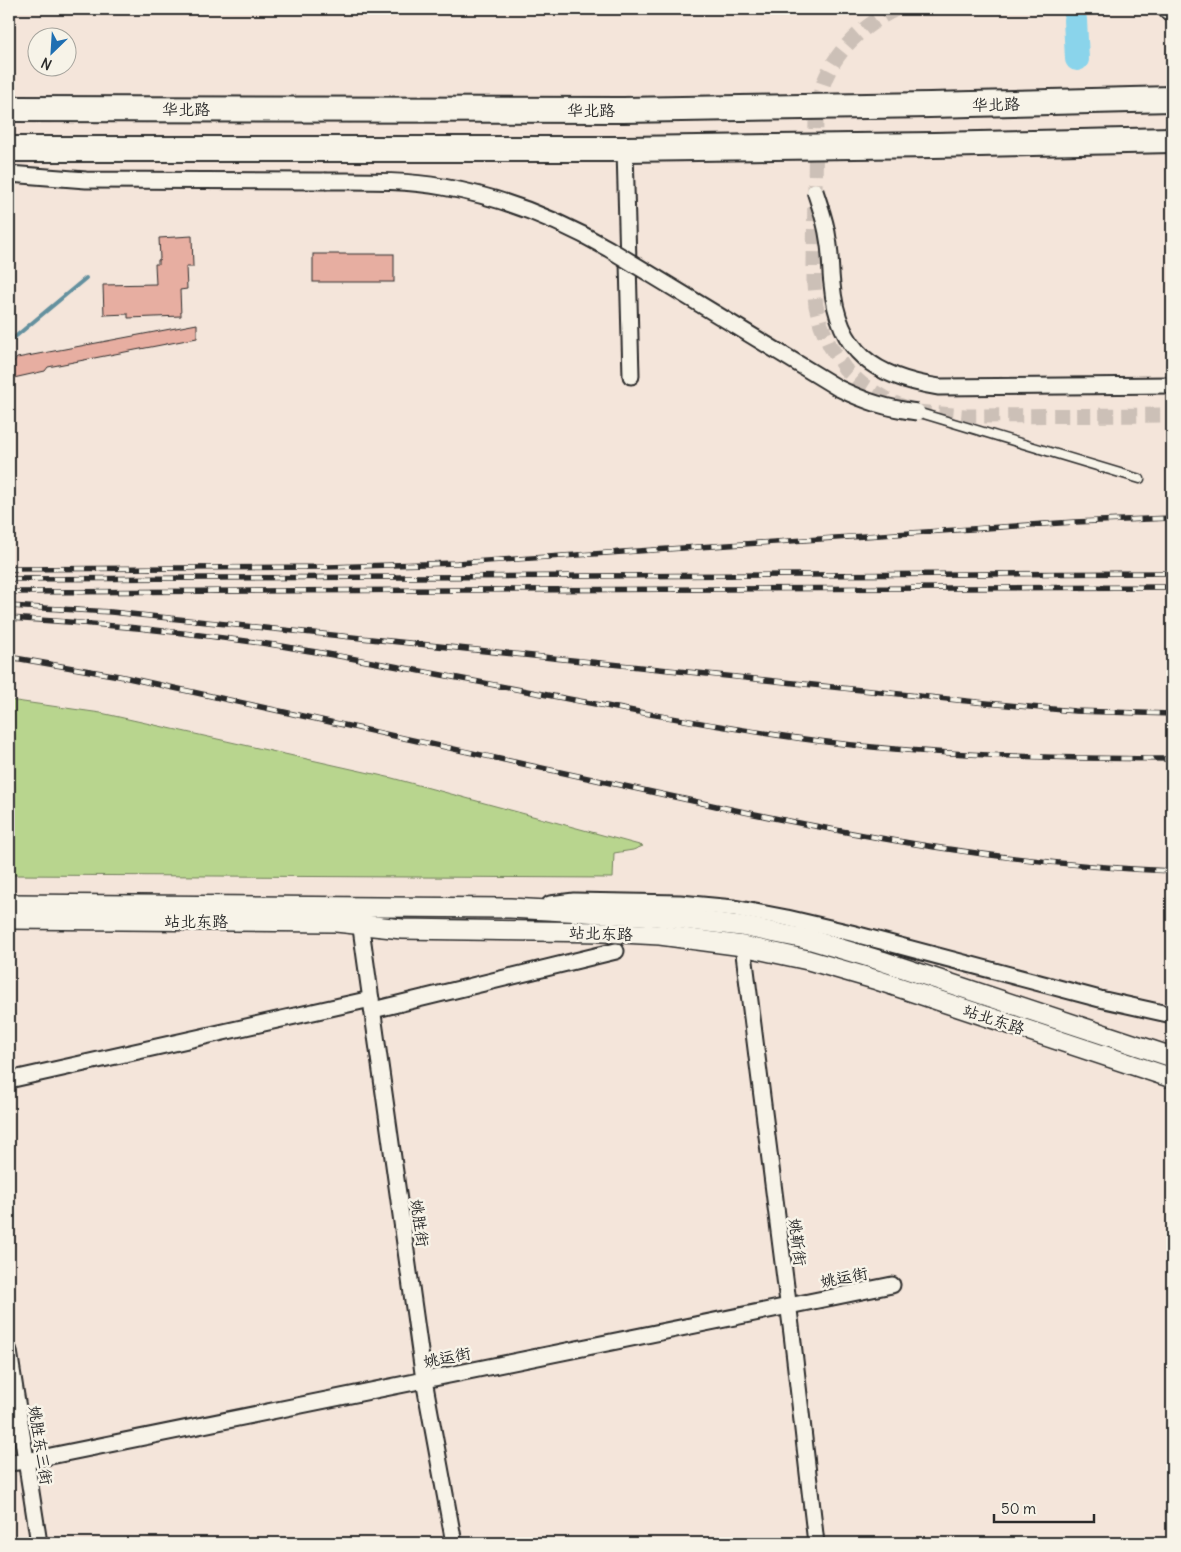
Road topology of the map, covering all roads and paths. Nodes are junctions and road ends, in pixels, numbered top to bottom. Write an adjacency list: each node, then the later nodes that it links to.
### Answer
1 (1172, 100): 2 (highway, 华北路)
2 (9, 109)
3 (1172, 140): 5 (highway)
4 (9, 148): 5 (highway)
5 (625, 149): 8 (street)
6 (9, 174): 10 (street, bridge)
7 (815, 191): 9 (street, bridge)
8 (631, 376)
9 (1172, 385)
10 (917, 412): 11 (lane)
11 (1140, 479)
12 (9, 904): 14 (street, 站北东路)
13 (510, 908): 14 (street, 站北东路); 19 (street); 20 (street, 站北东路)
14 (359, 916): 15 (street, 站北东路); 16 (street, 站北东路); 18 (street, 姚胜街)
15 (9, 919)
16 (743, 946): 21 (street, 站北东路); 24 (street, 姚靳街)
17 (616, 951): 18 (street)
18 (372, 1005): 22 (street); 26 (street, 姚胜街)
19 (1172, 1015)
20 (1172, 1057)
21 (1172, 1078)
22 (9, 1080)
23 (892, 1285): 24 (street, 姚运街)
24 (788, 1306): 26 (street, 姚运街); 31 (street, 姚靳街)
25 (9, 1351): 27 (street, 姚胜东三街)
26 (424, 1380): 27 (street, 姚运街); 30 (street, 姚胜街)
27 (26, 1461): 28 (street, 姚运街); 29 (street, 姚胜东三街)
28 (9, 1463)
29 (39, 1543)
30 (454, 1543)
31 (816, 1543)

